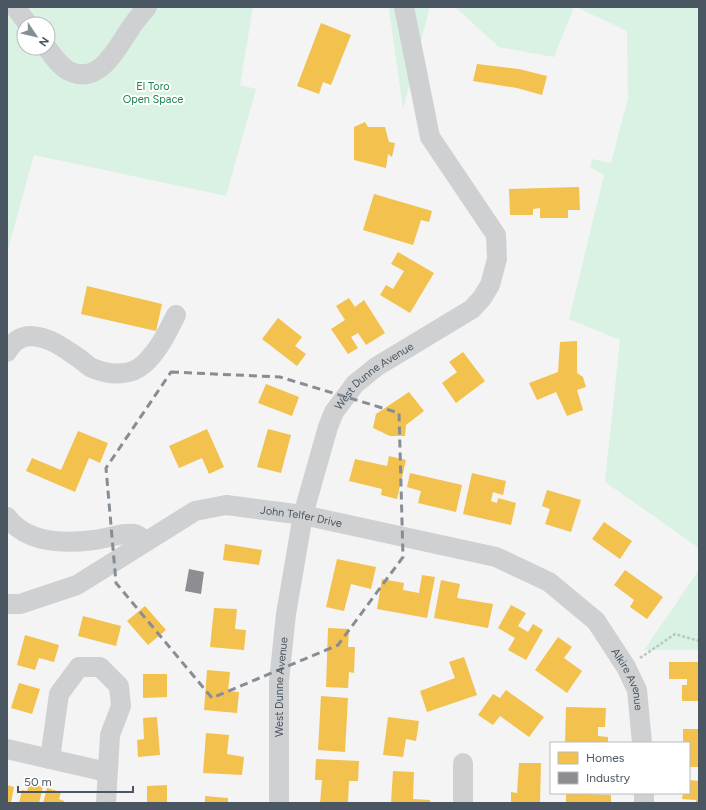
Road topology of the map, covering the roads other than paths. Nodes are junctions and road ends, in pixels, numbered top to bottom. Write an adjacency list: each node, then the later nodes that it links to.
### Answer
1 (15, 7): 4 (street)
2 (147, 7): 5 (street)
3 (404, 7): 8 (street, West Dunne Avenue)
4 (22, 16)
5 (54, 56)
6 (176, 315): 7 (street)
7 (7, 352)
8 (303, 515): 10 (street, John Telfer Drive); 12 (street, John Telfer Drive); 19 (street, West Dunne Avenue)
9 (7, 517): 10 (street)
10 (148, 541): 11 (street, John Telfer Drive)
11 (7, 604)
12 (596, 621): 13 (street, Alkire Avenue)
13 (642, 742)
14 (7, 749): 15 (street)
15 (50, 759): 17 (street); 17 (street)
16 (464, 763): 20 (street)
17 (106, 772): 18 (street)
18 (106, 803)
19 (279, 803)
20 (463, 803)

